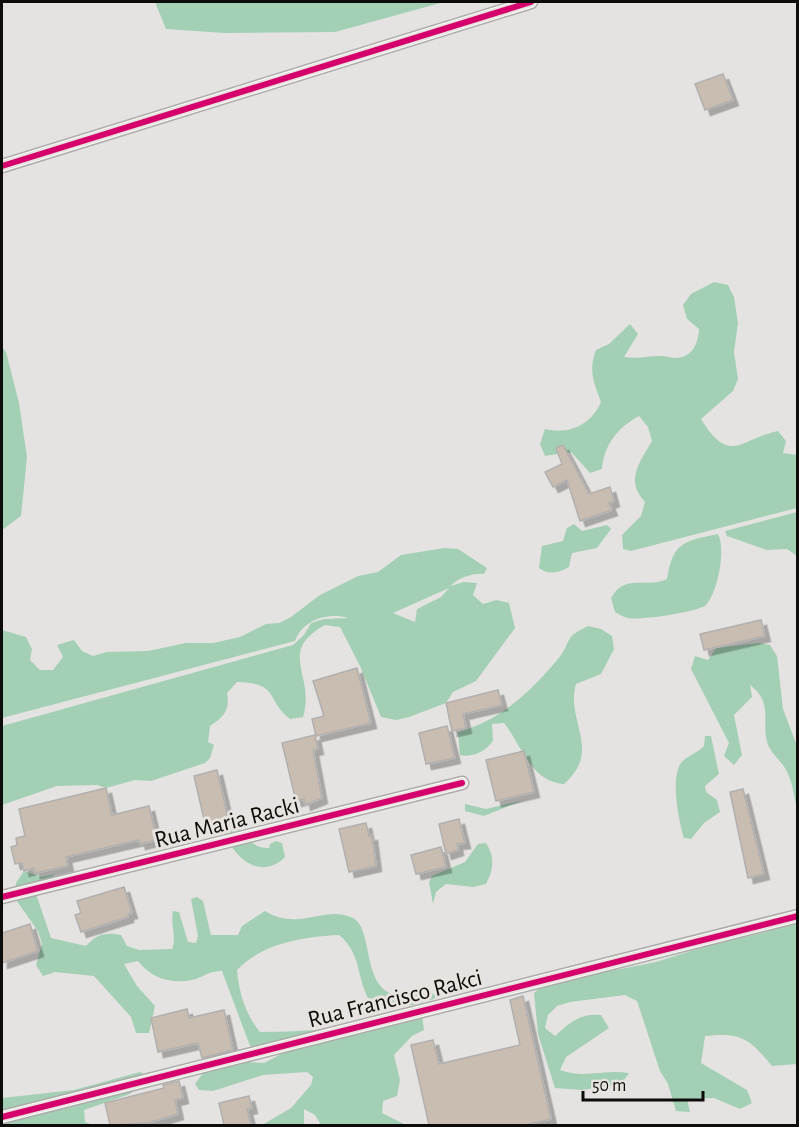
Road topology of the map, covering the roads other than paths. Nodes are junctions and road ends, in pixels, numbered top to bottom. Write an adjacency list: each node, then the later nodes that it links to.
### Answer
1 (531, 2): 2 (street)
2 (2, 166)
3 (462, 783): 4 (street, Rua Maria Racki)
4 (2, 897)
5 (798, 916): 6 (street, Rua Francisco Rakci)
6 (2, 1117)

